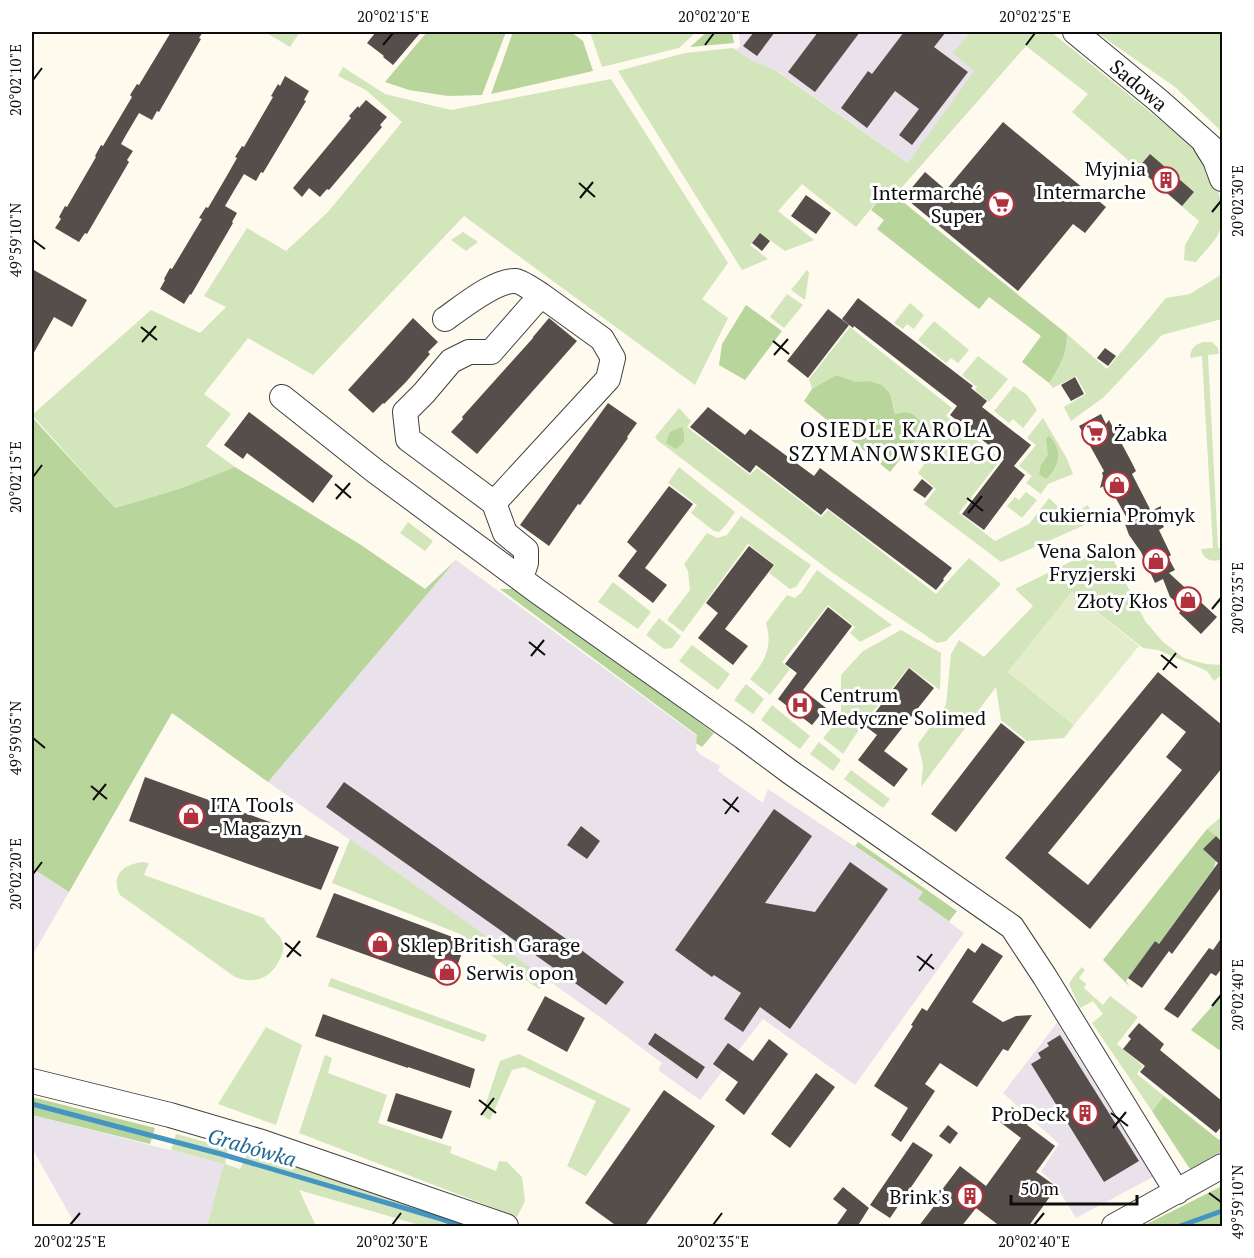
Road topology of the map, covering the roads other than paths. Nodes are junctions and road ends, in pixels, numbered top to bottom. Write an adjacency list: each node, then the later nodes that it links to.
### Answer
1 (1075, 32): 2 (street, Sadowa)
2 (1202, 140): 3 (street, Sadowa); 4 (street, Sadowa)
3 (1222, 157)
4 (1222, 179)
5 (541, 295): 6 (street); 8 (street); 8 (street)
6 (445, 319)
7 (282, 397): 9 (street)
8 (494, 503): 9 (street)
9 (521, 578): 12 (street)
10 (32, 1081): 13 (street)
11 (1222, 1166): 12 (street)
12 (1177, 1192): 14 (street)
13 (506, 1227)
14 (1114, 1227)

